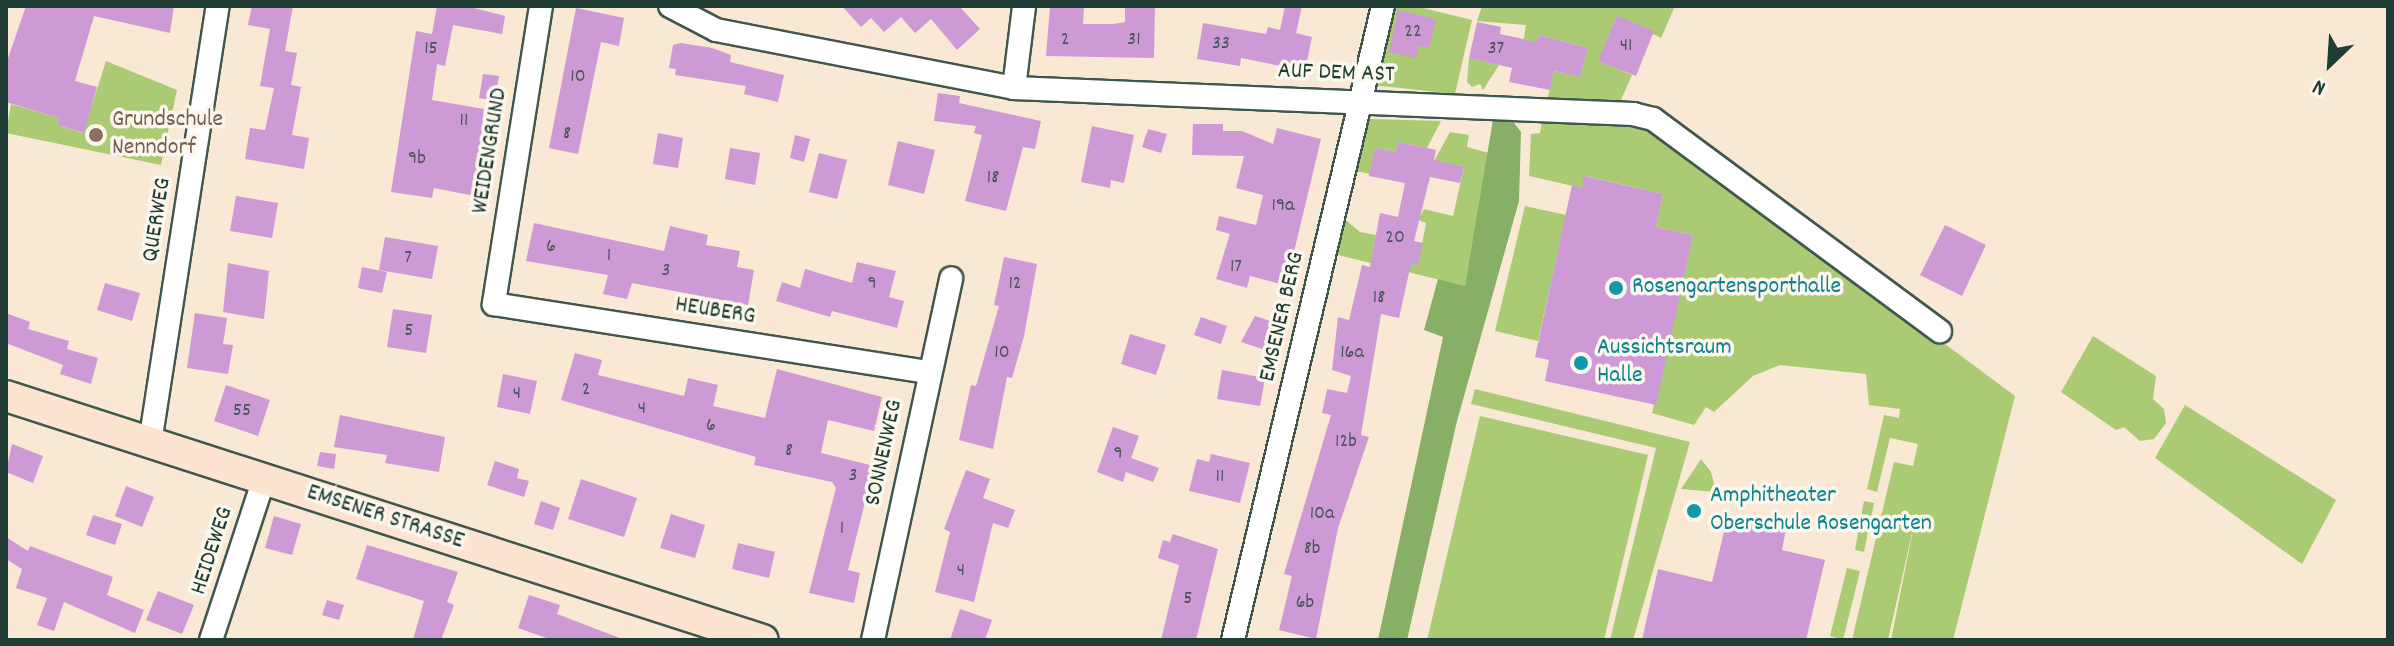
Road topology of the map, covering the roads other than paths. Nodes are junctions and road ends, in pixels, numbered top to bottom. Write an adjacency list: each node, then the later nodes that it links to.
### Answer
1 (218, 6): 13 (street, QUERWEG)
2 (541, 6): 9 (street, WEIDENGRUND)
3 (670, 6): 6 (street, AUF DEM AST)
4 (1024, 6): 6 (street)
5 (1383, 6): 7 (street, EMSENER BERG)
6 (1014, 88): 7 (street, AUF DEM AST)
7 (1361, 101): 10 (street, AUF DEM AST); 19 (street, EMSENER BERG)
8 (951, 278): 11 (street, SONNENWEG)
9 (494, 304): 11 (street, HEUBERG)
10 (1940, 331)
11 (929, 372): 18 (street, SONNENWEG)
12 (6, 396): 13 (street, EMSENER STRASSE)
13 (150, 443): 14 (street, EMSENER STRASSE)
14 (264, 479): 15 (street, EMSENER STRASSE); 16 (street, HEIDEWEG)
15 (706, 632): 17 (street, EMSENER STRASSE)
16 (211, 640)
17 (763, 640)
18 (873, 640)
19 (1233, 640)

